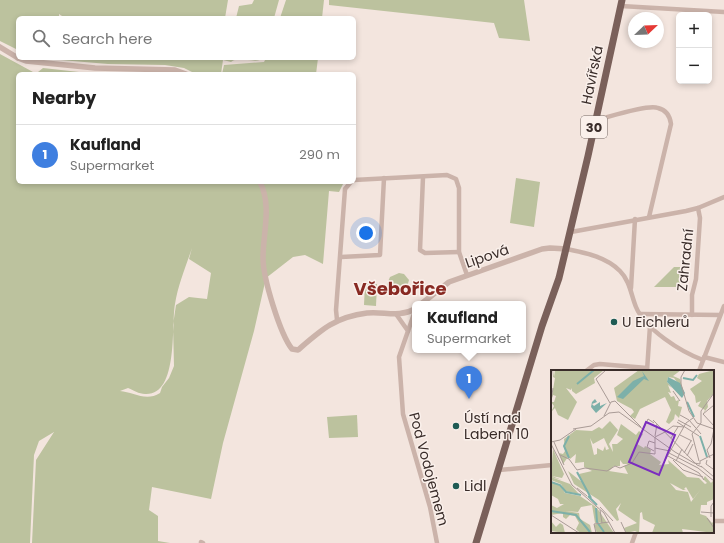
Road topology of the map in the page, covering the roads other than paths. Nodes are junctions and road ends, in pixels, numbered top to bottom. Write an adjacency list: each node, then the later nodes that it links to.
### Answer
1 (621, 3): 2 (street); 7 (main road, Havířská / 30)
2 (724, 12)
3 (0, 47): 4 (street)
4 (16, 57)
5 (23, 60): 6 (street)
6 (180, 72)
7 (596, 120): 15 (street); 17 (main road, Havířská / 30)
8 (423, 176): 9 (street); 19 (street); 19 (street)
9 (384, 178): 10 (street); 20 (street)
10 (356, 180)
11 (261, 184): 31 (street)
12 (349, 184): 20 (street)
13 (724, 197): 14 (street)
14 (698, 208): 15 (street); 28 (street, Zahradní)
15 (649, 217): 16 (street)
16 (635, 219): 17 (street); 22 (street)
17 (571, 232): 18 (main road, Havířská / 30)
18 (567, 249): 21 (street, Lipová); 22 (street); 40 (main road, 30)
19 (459, 252): 21 (street)
20 (341, 257): 31 (street)
21 (467, 275): 23 (street, Lipová)
22 (631, 290): 27 (street)
23 (425, 301)
24 (724, 306): 29 (street)
25 (412, 311): 26 (street)
26 (396, 314): 31 (street); 33 (street)
27 (640, 314): 28 (street); 32 (street)
28 (692, 315): 29 (street)
29 (720, 315): 34 (street)
30 (412, 319): 33 (street, Pod Vodojemem)
31 (337, 320)
32 (650, 326): 34 (street); 36 (street)
33 (408, 331): 42 (street, Pod Vodojemem)
34 (704, 358): 35 (street); 38 (street)
35 (724, 362)
36 (647, 369): 37 (street)
37 (587, 370)
38 (699, 370)
39 (551, 465): 40 (street)
40 (499, 470): 43 (main road, 30)
41 (636, 533): 44 (street)
42 (437, 543)
43 (476, 543)
44 (632, 543)

